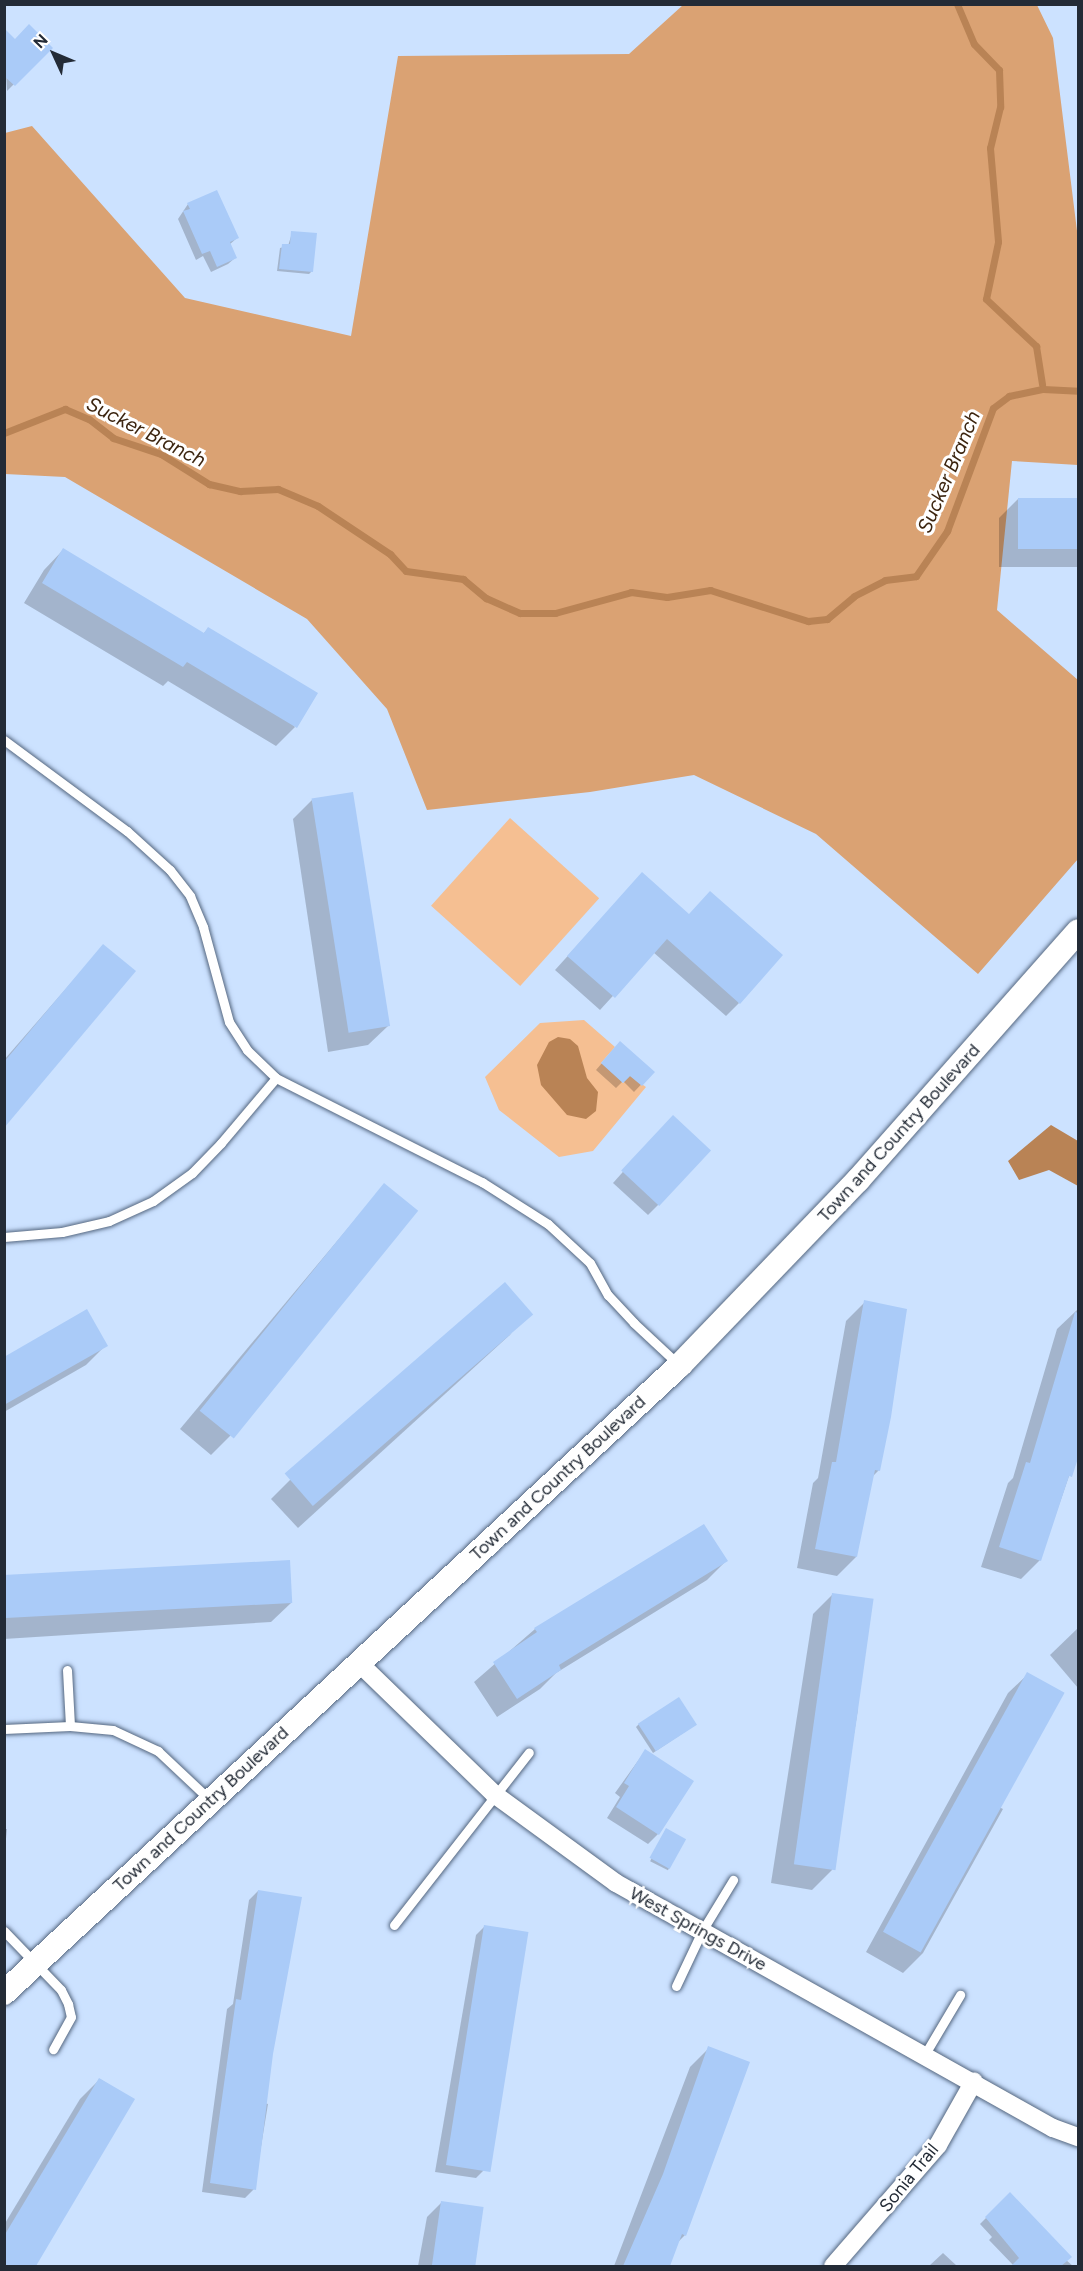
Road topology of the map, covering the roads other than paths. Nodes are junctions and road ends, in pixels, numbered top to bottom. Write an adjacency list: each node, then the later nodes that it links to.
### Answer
1 (4, 740): 3 (lane)
2 (1078, 931): 5 (street, Town and Country Boulevard)
3 (276, 1078): 4 (lane); 5 (lane)
4 (4, 1237)
5 (680, 1365): 6 (street, Town and Country Boulevard)
6 (358, 1662): 11 (street, West Springs Drive); 12 (street, Town and Country Boulevard)
7 (67, 1670): 8 (lane)
8 (70, 1726): 9 (lane); 12 (lane)
9 (4, 1730)
10 (529, 1752): 11 (lane)
11 (494, 1794): 14 (lane); 16 (street, West Springs Drive)
12 (210, 1800): 17 (street, Town and Country Boulevard)
13 (733, 1880): 16 (lane)
14 (394, 1925)
15 (4, 1931): 17 (lane)
16 (702, 1931): 18 (lane); 22 (street, West Springs Drive)
17 (37, 1964): 19 (street, Town and Country Boulevard); 21 (lane)
18 (676, 1986)
19 (4, 1994)
20 (960, 1995): 22 (lane)
21 (53, 2049)
22 (926, 2054): 23 (street, West Springs Drive)
23 (974, 2082): 24 (street, West Springs Drive); 25 (street, Sonia Trail)
24 (1078, 2137)
25 (833, 2266)

